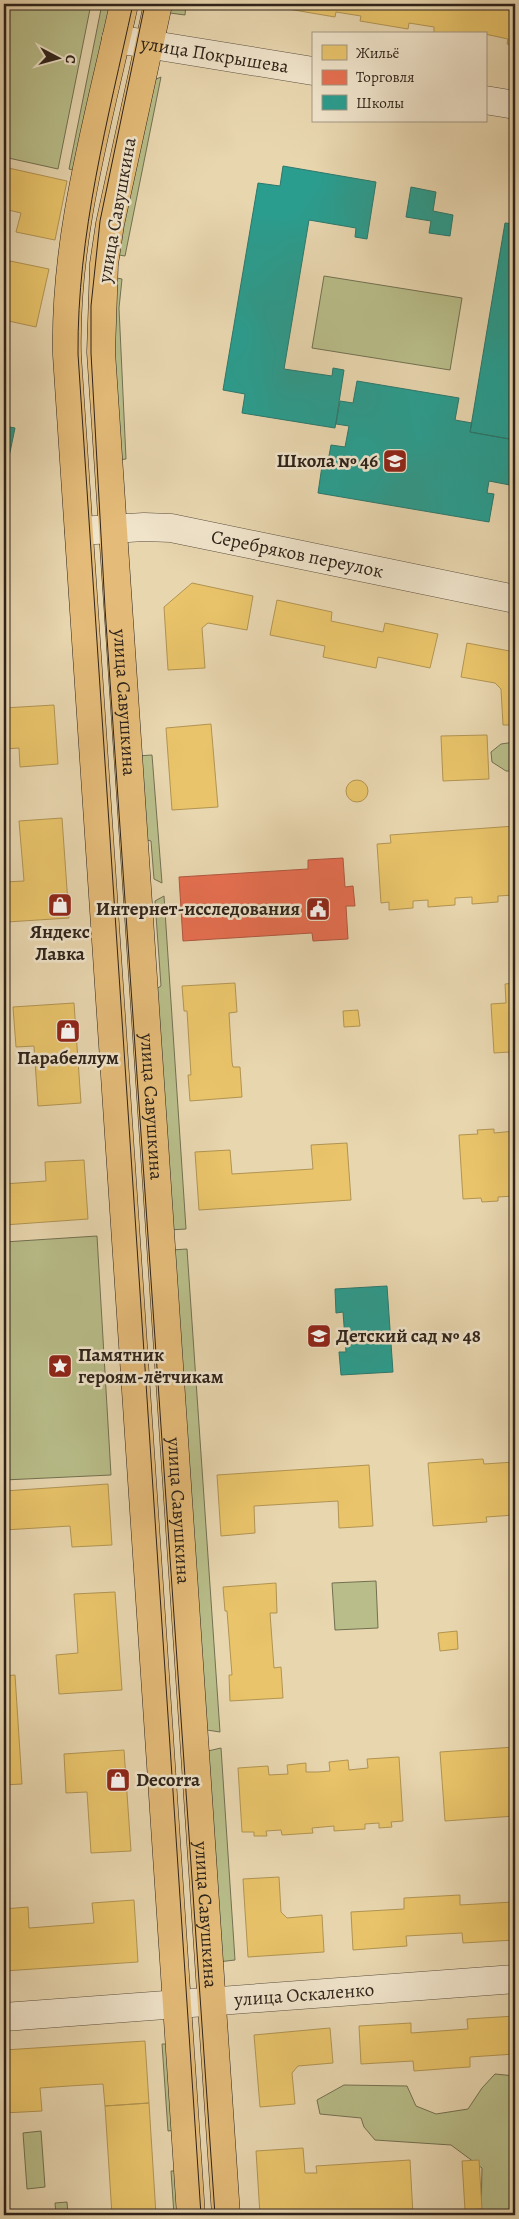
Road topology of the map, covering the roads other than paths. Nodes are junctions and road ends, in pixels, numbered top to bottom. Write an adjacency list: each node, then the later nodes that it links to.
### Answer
1 (124, 4): 3 (main road, улица Савушкина)
2 (158, 4): 4 (main road, улица Савушкина)
3 (116, 39): 4 (street, улица Покрышева); 9 (main road, улица Савушкина)
4 (149, 44): 5 (street, улица Покрышева); 8 (main road, улица Савушкина)
5 (312, 71)
6 (486, 100): 7 (street)
7 (515, 105)
8 (113, 529): 9 (street, Серебряков переулок); 10 (street, Серебряков переулок); 12 (main road, улица Савушкина)
9 (79, 531): 13 (main road, улица Савушкина)
10 (515, 600)
11 (515, 1979): 12 (street, улица Оскаленко)
12 (211, 2001): 13 (street, улица Оскаленко); 16 (main road, улица Савушкина)
13 (177, 2004): 14 (street, улица Оскаленко); 15 (main road, улица Савушкина)
14 (4, 2017)
15 (191, 2215)
16 (226, 2215)

